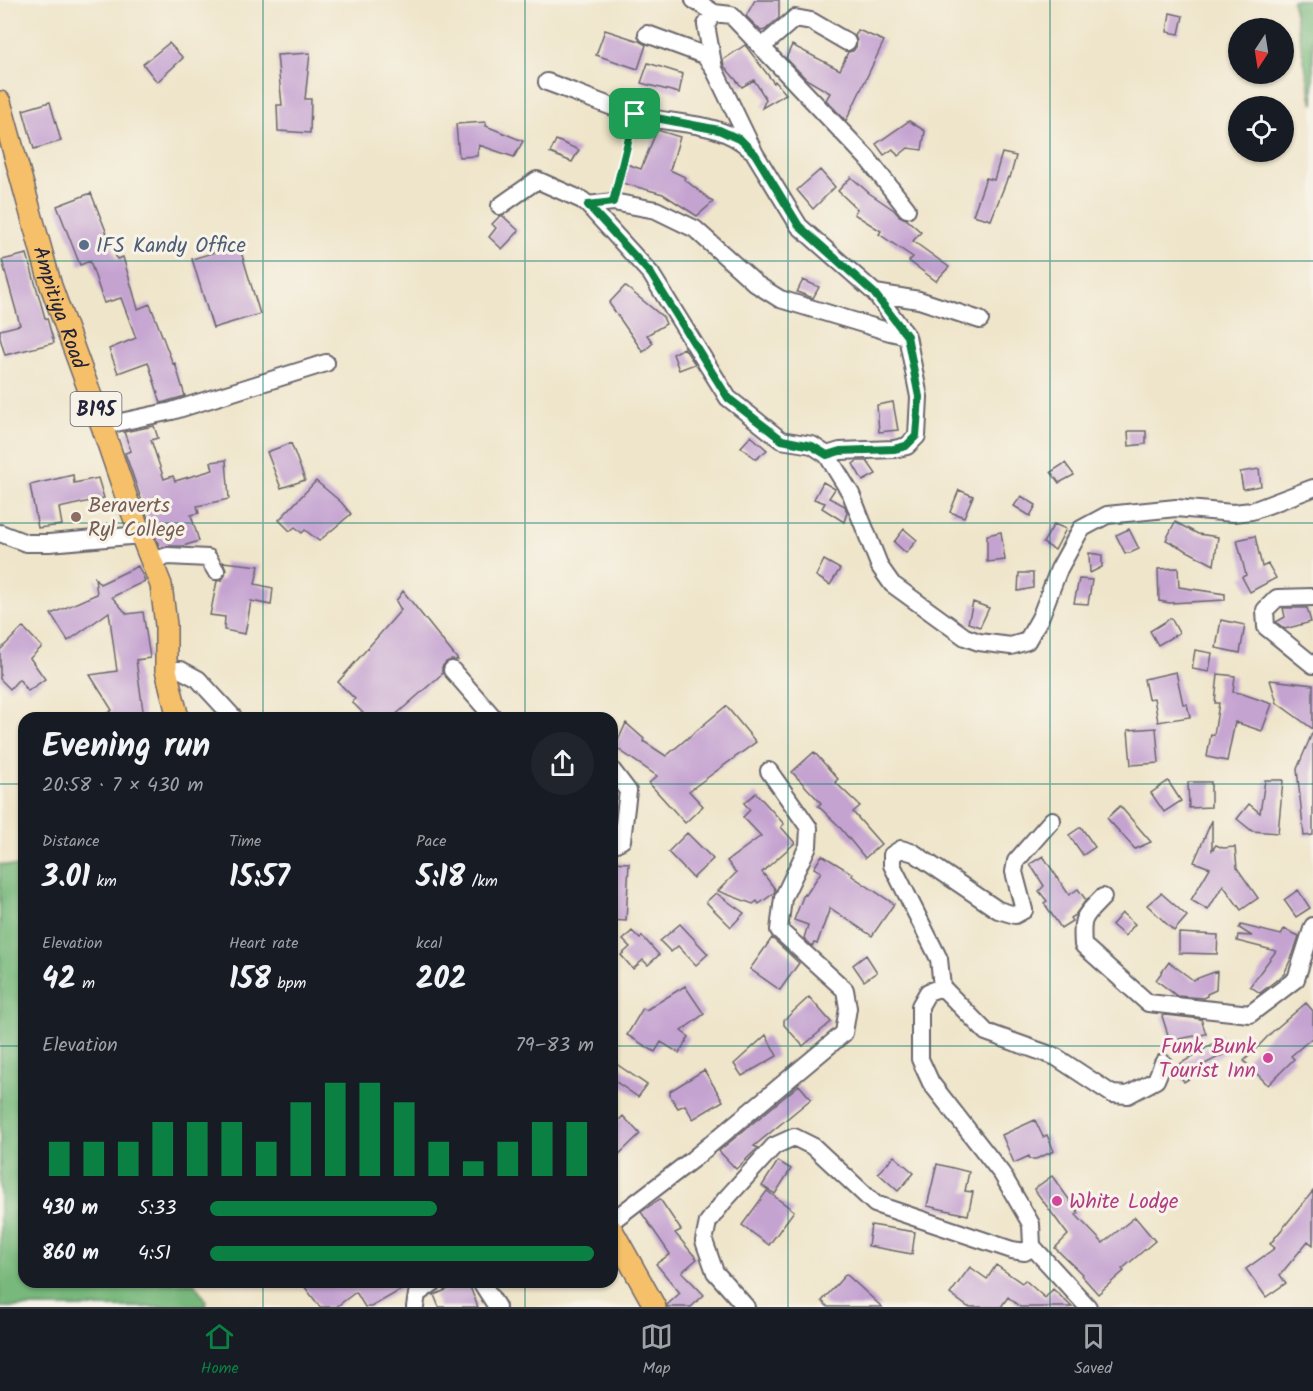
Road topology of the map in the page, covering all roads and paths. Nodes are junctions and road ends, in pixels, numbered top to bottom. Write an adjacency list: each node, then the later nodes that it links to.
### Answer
1 (694, 0): 2 (street)
2 (714, 13): 5 (street); 6 (street)
3 (647, 34): 6 (street)
4 (847, 42): 5 (street)
5 (762, 47): 14 (street)
6 (714, 69): 10 (street)
7 (547, 82): 9 (street)
8 (0, 102): 19 (main road, Ampitiya Road / B195)
9 (635, 114): 10 (street); 11 (path)
10 (755, 154): 15 (street)
11 (613, 202): 12 (street); 17 (street)
12 (588, 205): 13 (street); 20 (street)
13 (500, 206)
14 (906, 209)
15 (874, 293): 16 (street); 17 (street)
16 (980, 320)
17 (907, 336): 20 (street)
18 (326, 363): 19 (street)
19 (102, 426): 23 (main road, Ampitiya Road / B195)
20 (827, 455): 21 (street)
21 (1313, 488)
22 (0, 532): 23 (street)
23 (141, 535): 24 (main road, Ampitiya Road / B195)
24 (152, 561): 25 (street); 28 (main road, Ampitiya Road / B195)
25 (216, 571)
26 (1313, 597): 27 (street)
27 (1313, 665)
28 (166, 670): 30 (main road, Ampitiya Road / B195); 31 (street)
29 (452, 670): 32 (street)
30 (176, 712)
31 (228, 712)
32 (489, 712)
33 (769, 771): 41 (street)
34 (618, 778): 36 (street)
35 (1052, 820): 39 (street)
36 (618, 842)
37 (1103, 897): 38 (street)
38 (1313, 926)
39 (942, 987): 40 (street); 43 (street)
40 (1163, 1063)
41 (618, 1216)
42 (618, 1241): 48 (main road)
43 (1032, 1246): 49 (street); 50 (street)
44 (426, 1288): 46 (street)
45 (484, 1288): 47 (street)
46 (415, 1307)
47 (497, 1307)
48 (655, 1307)
49 (746, 1307)
50 (1088, 1307)

